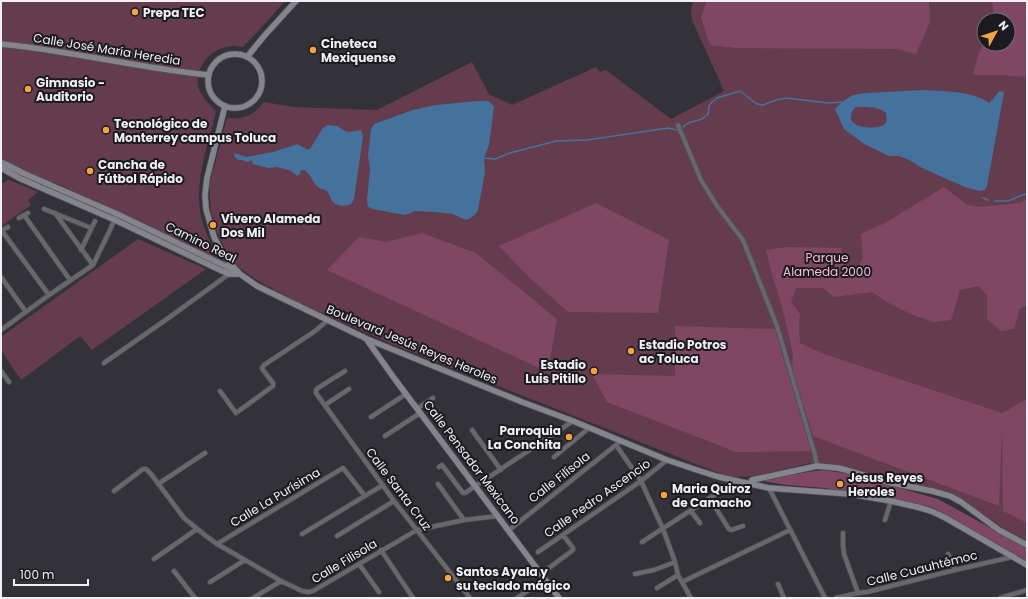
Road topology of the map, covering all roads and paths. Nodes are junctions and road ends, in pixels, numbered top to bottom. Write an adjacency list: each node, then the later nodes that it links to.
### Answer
1 (296, 1): 3 (main road)
2 (1, 44): 4 (main road, Calle José María Heredia)
3 (247, 57): 4 (main road); 5 (main road)
4 (208, 76): 5 (main road)
5 (225, 106): 20 (main road, Boulevard Jesús Reyes Heroles)
6 (678, 125): 49 (street)
7 (1, 162): 11 (main road, Camino Real)
8 (1, 168): 11 (main road, Camino Real)
9 (44, 209): 10 (street)
10 (55, 213): 15 (street); 17 (street)
11 (116, 217): 18 (street); 19 (main road, Camino Real)
12 (19, 218): 22 (street)
13 (95, 221): 15 (street)
14 (8, 227): 16 (street)
15 (91, 228): 17 (street)
16 (1, 231): 23 (street)
17 (81, 250): 18 (street)
18 (93, 265): 22 (street)
19 (230, 271): 20 (main road, Camino Real); 28 (street)
20 (240, 274): 25 (main road, Boulevard Jesús Reyes Heroles)
21 (1, 277): 24 (street)
22 (70, 280): 23 (street)
23 (49, 295): 24 (street)
24 (26, 312): 26 (street)
25 (327, 320): 27 (main road, Boulevard Jesús Reyes Heroles); 33 (street)
26 (1, 330)
27 (367, 340): 34 (main road, Calle Pensador Mexicano); 39 (main road, Boulevard Jesús Reyes Heroles)
28 (104, 364)
29 (1, 371): 31 (street)
30 (345, 371): 36 (street, Calle Santa Cruz)
31 (9, 382)
32 (349, 389): 36 (street)
33 (220, 390)
34 (406, 394): 37 (main road, Calle Pensador Mexicano); 38 (street)
35 (433, 398): 37 (street)
36 (325, 405): 56 (street, Calle Santa Cruz)
37 (419, 410): 42 (street); 57 (main road, Calle Pensador Mexicano)
38 (371, 417)
39 (572, 421): 40 (main road, Boulevard Jesús Reyes Heroles); 50 (street)
40 (589, 428): 43 (main road, Boulevard Jesús Reyes Heroles); 46 (street)
41 (472, 430): 50 (street)
42 (386, 436)
43 (621, 441): 44 (street, Calle Filísola); 47 (main road, Boulevard Jesús Reyes Heroles)
44 (616, 445): 51 (street); 73 (street, Calle Filísola)
45 (205, 453): 53 (street)
46 (554, 457)
47 (667, 460): 51 (street, Calle Pedro Ascencio); 52 (main road, Boulevard Jesús Reyes Heroles)
48 (441, 466): 57 (street)
49 (817, 466): 55 (main road); 81 (main road)
50 (501, 470): 57 (street)
51 (641, 481): 71 (street); 77 (street, Calle Pedro Ascencio)
52 (736, 481): 55 (main road, Boulevard Jesús Reyes Heroles); 61 (street)
53 (158, 484): 59 (street, Calle Filisola); 70 (street, Calle Filisola)
54 (438, 484): 66 (street)
55 (750, 484): 58 (main road, Boulevard Jesús Reyes Heroles)
56 (383, 485): 60 (street); 62 (street, Calle Santa Cruz)
57 (475, 486): 65 (main road, Calle Pensador Mexicano)
58 (769, 488): 63 (main road, Boulevard Jesús Reyes Heroles); 74 (street)
59 (114, 491)
60 (365, 496): 76 (street); 80 (street, Calle La Purísima)
61 (710, 499): 64 (street); 69 (street)
62 (394, 501): 72 (street, Calle Santa Cruz); 78 (street)
63 (891, 501): 67 (street); 85 (main road, Boulevard Jesús Reyes Heroles)
64 (691, 511): 68 (street); 71 (street)
65 (498, 516): 66 (street, Calle Filisola); 73 (main road, Calle Pensador Mexicano)
66 (464, 520): 72 (street, Calle Filisola)
67 (885, 520)
68 (700, 523)
69 (743, 526)
70 (197, 529): 80 (street, Calle Filisola); 86 (street)
71 (662, 529): 79 (street); 88 (street)
72 (416, 530): 82 (street, Calle Filisola); 109 (street, Calle Santa Cruz)
73 (509, 530): 93 (main road, Calle Pensador Mexicano)
74 (790, 530): 99 (street); 114 (street)
75 (843, 533): 105 (street)
76 (302, 534)
77 (564, 535): 83 (street, Calle Pedro Ascencio); 93 (street)
78 (337, 536)
79 (642, 542)
80 (217, 544): 87 (street, Calle Filisola)
81 (1027, 545)
82 (381, 550): 89 (street, Calle Filisola); 108 (street)
83 (538, 552)
84 (948, 554): 91 (street)
85 (1012, 557): 90 (main road, Boulevard Jesús Reyes Heroles); 91 (street, Calle Cuauhtémoc)
86 (154, 559)
87 (244, 560): 97 (street, Calle Filisola); 98 (street)
88 (675, 562): 94 (street); 95 (street)
89 (359, 564): 97 (street, Calle Filisola); 103 (street)
90 (1027, 565)
91 (956, 570): 104 (street, Calle Cuauhtémoc)
92 (174, 571): 106 (street)
93 (541, 574): 96 (main road, Calle Pensador Mexicano)
94 (635, 574)
95 (678, 575): 99 (street); 101 (street)
96 (545, 579): 110 (street); 111 (main road, Calle Pensador Mexicano)
97 (281, 581): 107 (street)
98 (210, 582)
99 (682, 582): 112 (street)
100 (778, 584): 113 (street)
101 (657, 588)
102 (1027, 590): 117 (street)
103 (379, 592)
104 (866, 592): 105 (street, Calle Cuauhtémoc); 116 (street)
105 (858, 593): 115 (street, Calle Cuauhtémoc)
106 (195, 598)
107 (254, 598)
108 (414, 598)
109 (470, 598)
110 (517, 598)
111 (559, 598)
112 (691, 598)
113 (784, 598)
114 (825, 598)
115 (836, 598)
116 (870, 598)
117 (1000, 598)

